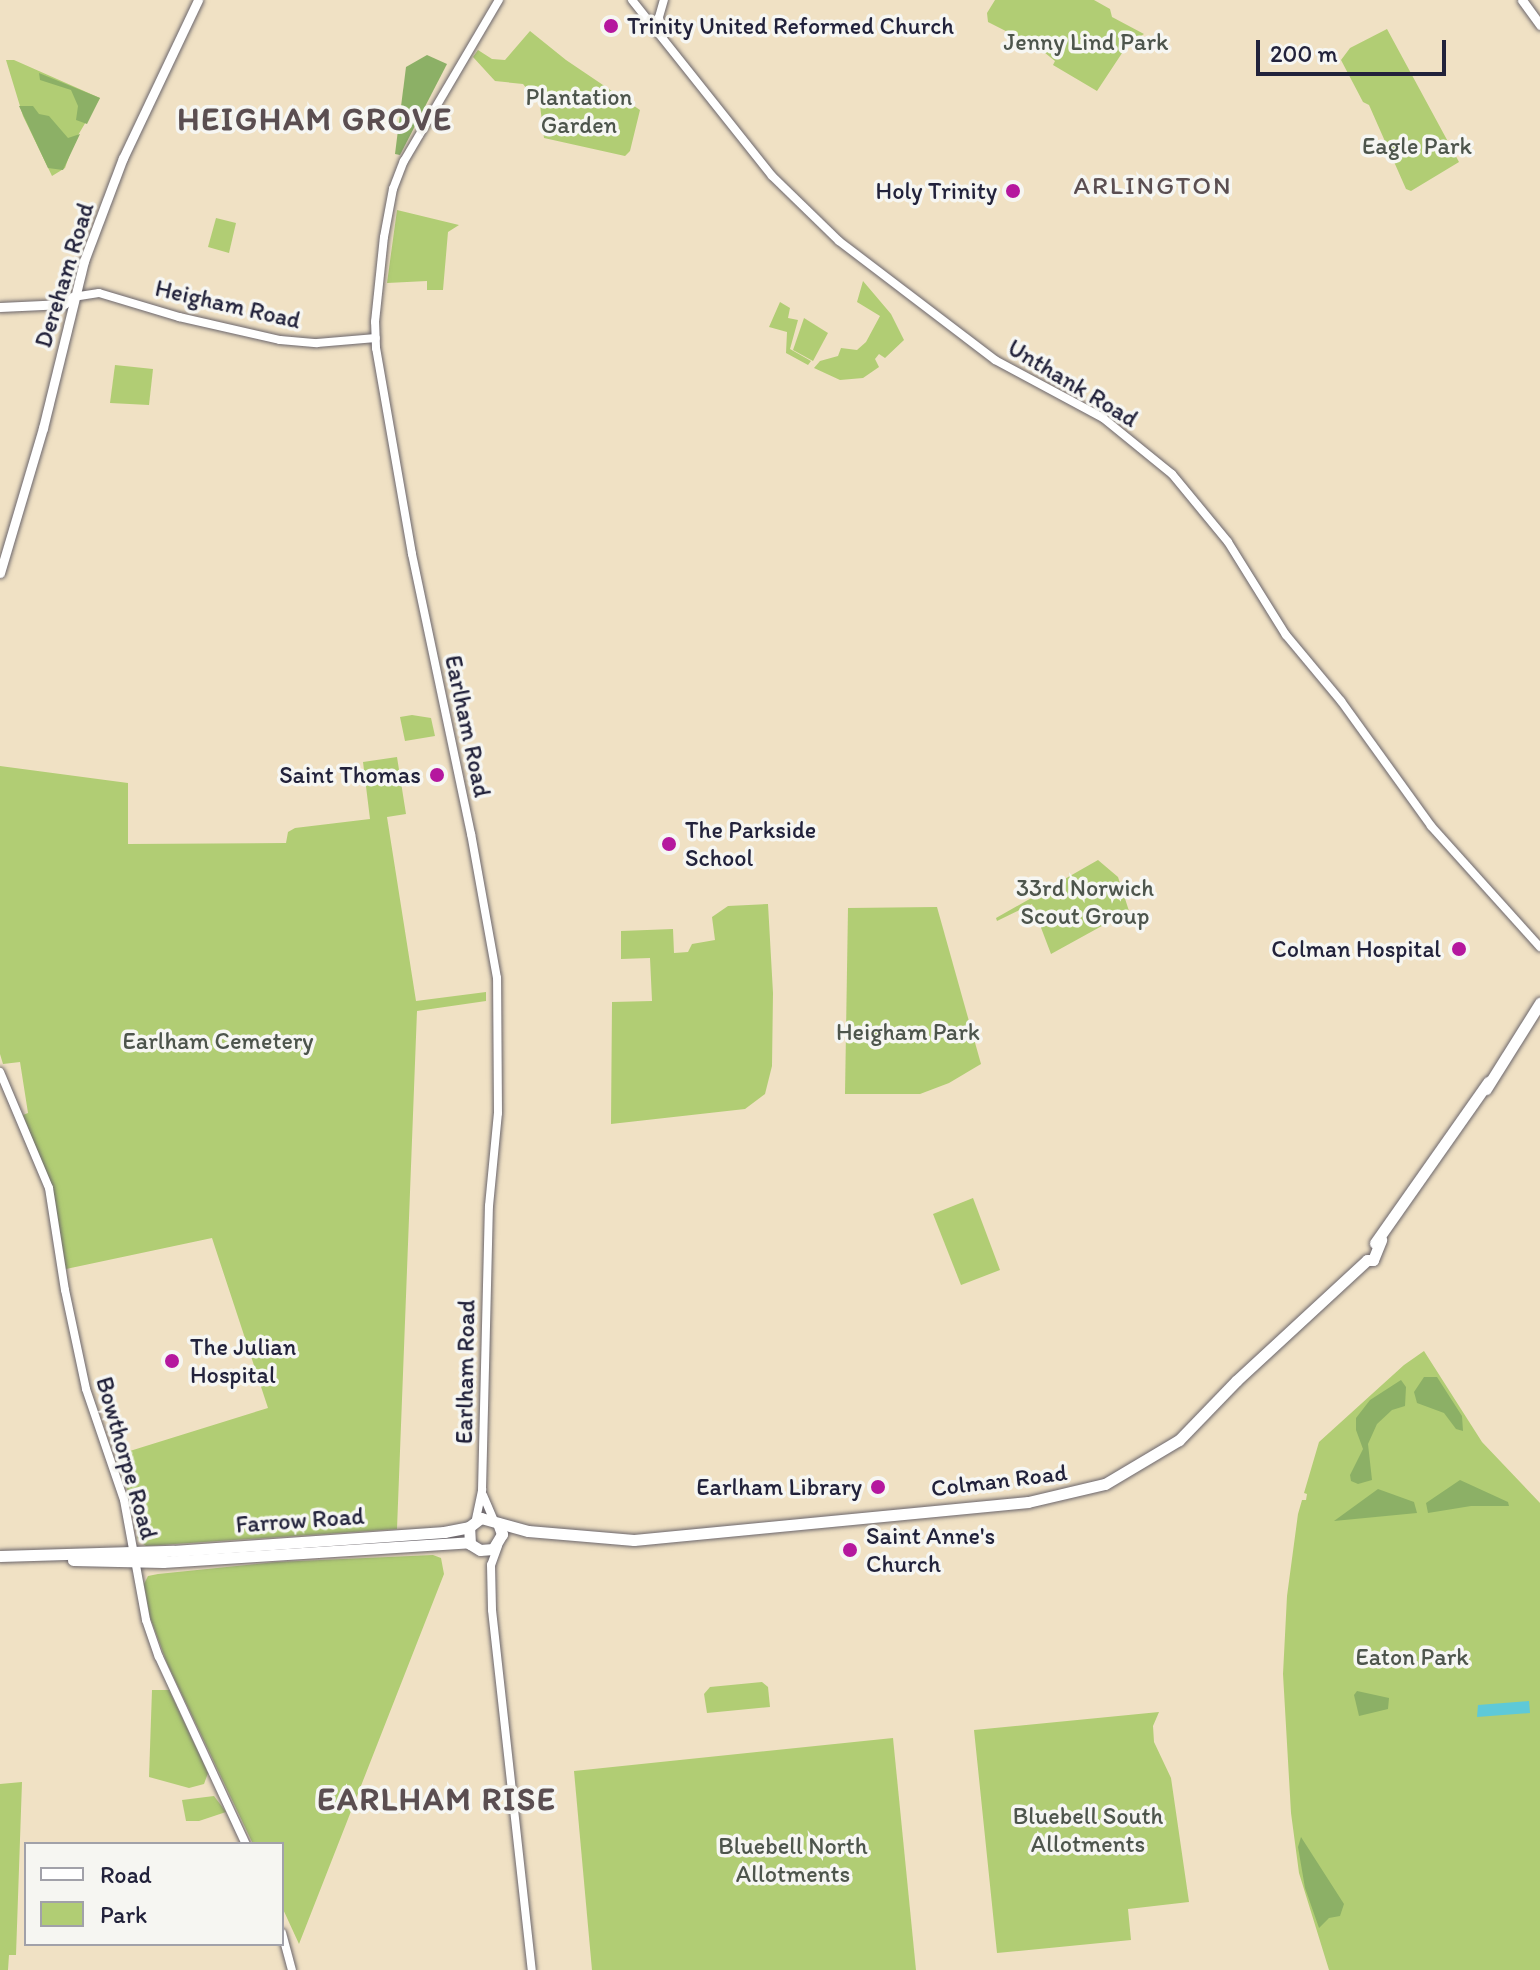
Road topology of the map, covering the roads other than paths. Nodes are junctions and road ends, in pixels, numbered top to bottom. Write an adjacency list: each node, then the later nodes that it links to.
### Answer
1 (198, 0): 8 (main road, Dereham Road)
2 (499, 0): 10 (street, Earlham Road)
3 (1522, 0): 6 (main road)
4 (663, 3): 5 (street); 7 (street)
5 (633, 4): 7 (street, Unthank Road)
6 (1540, 25)
7 (664, 41): 12 (street, Unthank Road)
8 (73, 297): 9 (main road); 10 (street, Heigham Road); 11 (main road, Dereham Road)
9 (0, 307)
10 (376, 338): 15 (street, Earlham Road)
11 (0, 573)
12 (1540, 947)
13 (1540, 1003): 18 (highway, Colman Road)
14 (0, 1072): 23 (street, Bowthorpe Road)
15 (482, 1490): 16 (street, Earlham Road); 17 (street, Earlham Road)
16 (495, 1521): 17 (highway, Colman Road); 18 (highway, Colman Road); 20 (highway)
17 (473, 1523): 19 (highway); 23 (highway, Farrow Road)
18 (553, 1534): 20 (highway, Colman Road)
19 (469, 1542): 21 (highway); 23 (highway, Farrow Road)
20 (500, 1542): 21 (highway, Colman Road); 24 (street)
21 (480, 1550): 24 (street)
22 (0, 1556): 23 (highway)
23 (135, 1557): 25 (street, Bowthorpe Road)
24 (490, 1577): 28 (street)
25 (245, 1842)
26 (284, 1940): 27 (street)
27 (292, 1970)
28 (532, 1970)

